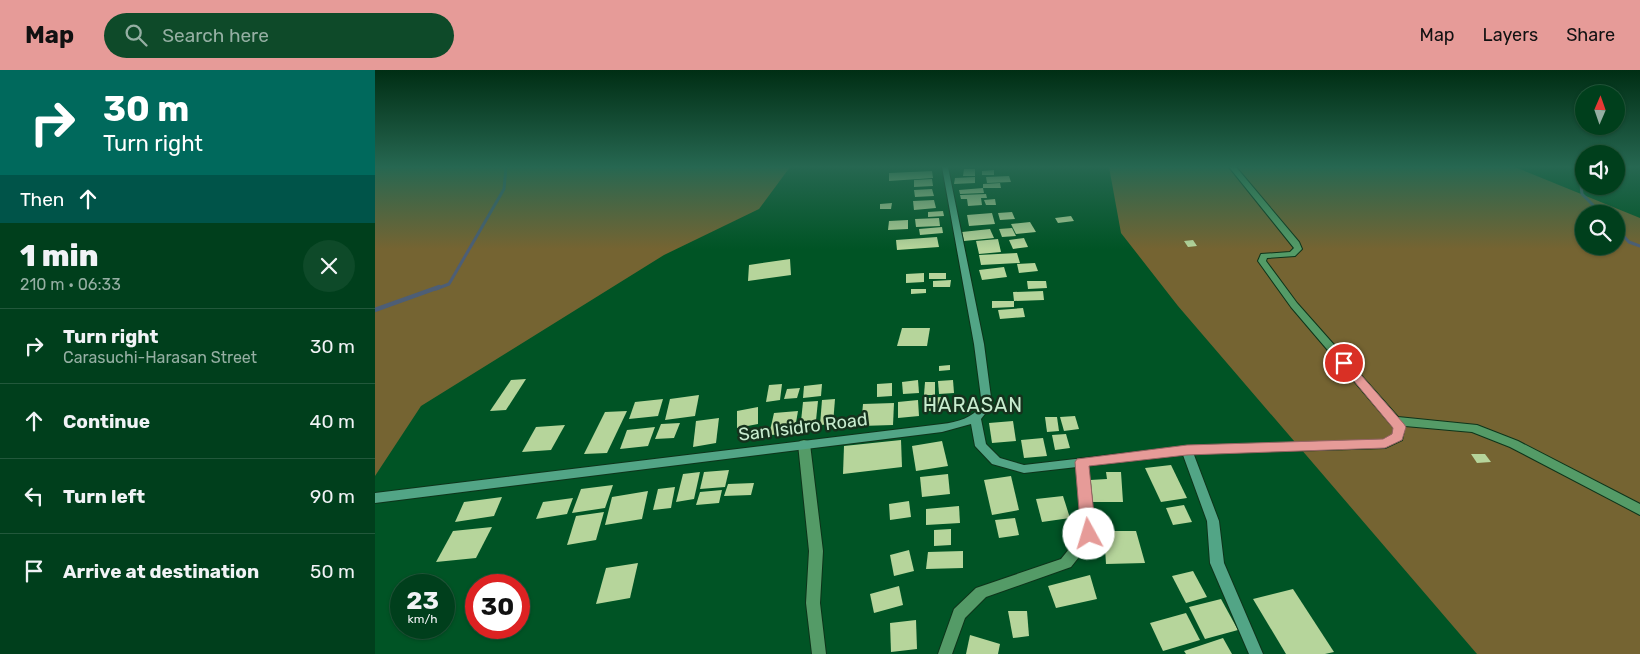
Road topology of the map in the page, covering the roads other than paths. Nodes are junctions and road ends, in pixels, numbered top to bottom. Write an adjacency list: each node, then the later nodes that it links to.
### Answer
1 (950, 194): 3 (street)
2 (1255, 194): 4 (street)
3 (976, 419): 5 (street, San Isidro Road); 7 (street)
4 (1394, 421): 6 (street); 9 (street)
5 (804, 444): 8 (street, San Isidro Road); 10 (street)
6 (1187, 450): 7 (street); 12 (street)
7 (1081, 462): 11 (street)
8 (375, 498)
9 (1640, 510)
10 (819, 654)
11 (945, 654)
12 (1257, 654)

